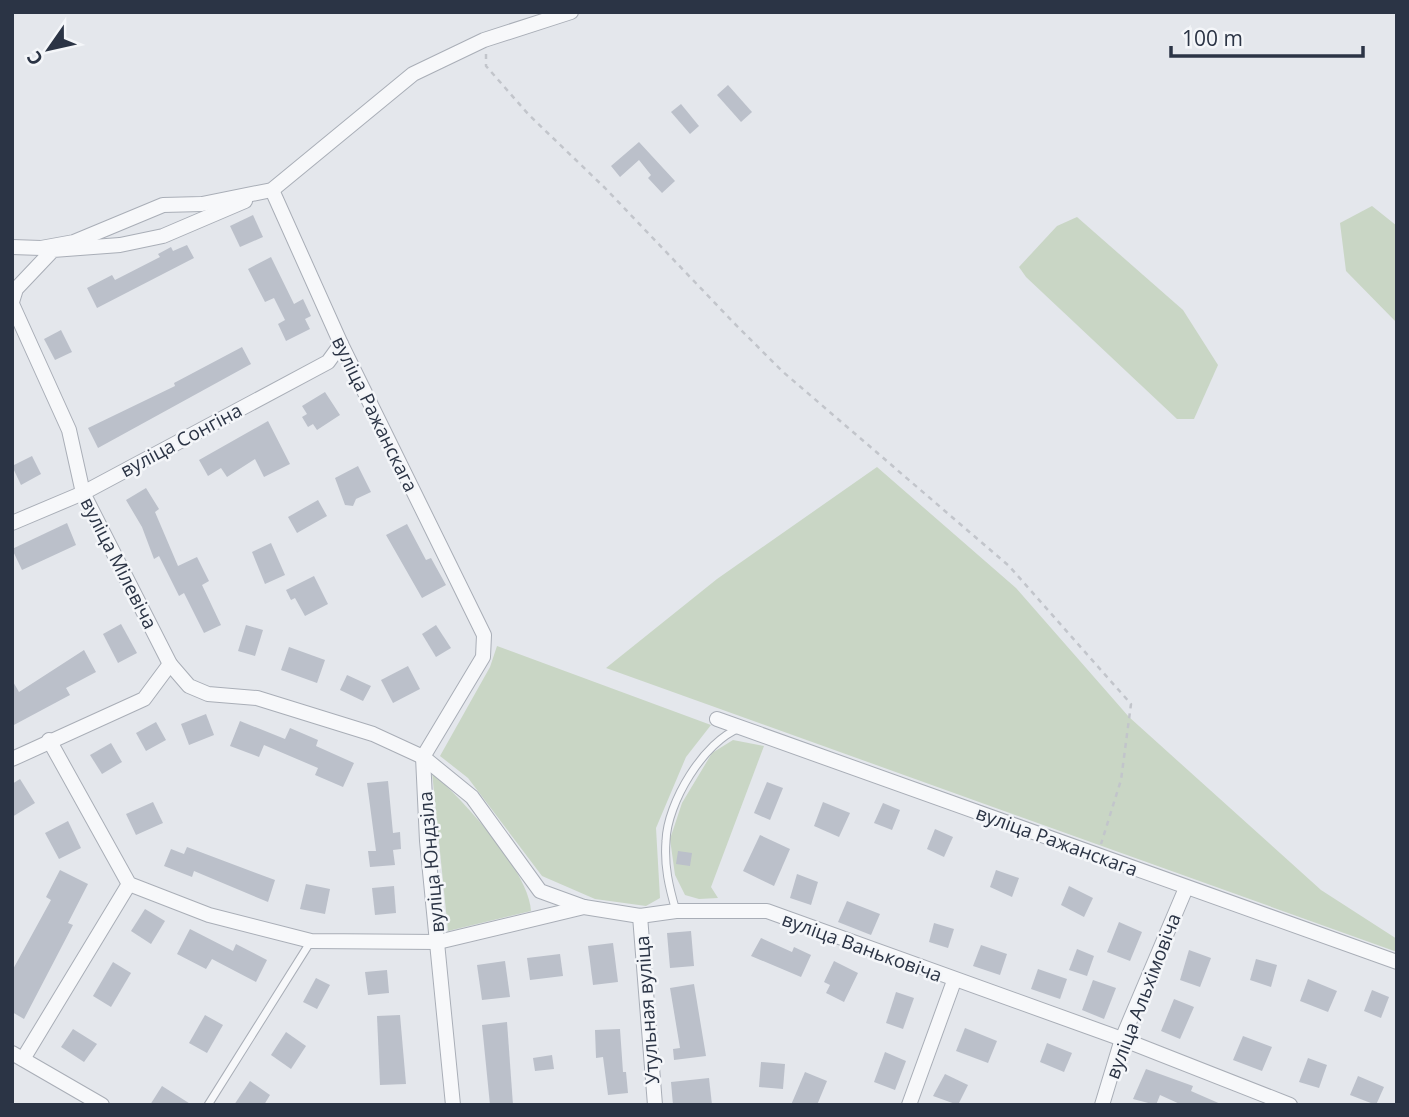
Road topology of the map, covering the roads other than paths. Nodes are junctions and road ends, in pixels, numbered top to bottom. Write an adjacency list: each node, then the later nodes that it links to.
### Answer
1 (571, 12): 2 (street)
2 (272, 190): 3 (street); 4 (street); 5 (street, вуліца Ражанскага)
3 (12, 247)
4 (12, 303): 6 (street, вуліца Мілевіча)
5 (341, 344): 6 (street, вуліца Сонгіна); 12 (street, вуліца Ражанскага)
6 (83, 493): 7 (street, вуліца Сонгіна); 8 (street, вуліца Мілевіча)
7 (12, 523)
8 (170, 664): 11 (street); 12 (street, вуліца Мілевіча)
9 (717, 719): 10 (street, вуліца Ражанскага)
10 (741, 728): 15 (street, вуліца Ражанскага); 17 (lane)
11 (49, 740): 13 (street); 14 (street)
12 (423, 757): 16 (street, вуліца Мілевіча); 20 (street, вуліца Юндзіла)
13 (12, 759)
14 (129, 884): 19 (street, вуліца Ваньковіча); 24 (street)
15 (1186, 888): 21 (street, вуліца Ражанскага); 23 (street, вуліца Альхімовіча)
16 (584, 907): 18 (street, вуліца Ваньковіча); 20 (street, вуліца Ваньковіча)
17 (676, 911): 18 (street, вуліца Ваньковіча); 22 (street, вуліца Ваньковіча)
18 (640, 916): 28 (street, Утульная вуліца)
19 (310, 941): 20 (street, вуліца Ваньковіча); 26 (lane)
20 (438, 942): 27 (street, вуліца Юндзіла)
21 (1397, 962)
22 (954, 981): 23 (street, вуліца Ваньковіча); 29 (street)
23 (1122, 1039): 30 (street, вуліца Альхімовіча); 31 (street, вуліца Ваньковіча)
24 (18, 1056): 25 (street)
25 (102, 1105)
26 (208, 1105)
27 (453, 1105)
28 (655, 1105)
29 (909, 1105)
30 (1102, 1105)
31 (1290, 1105)

